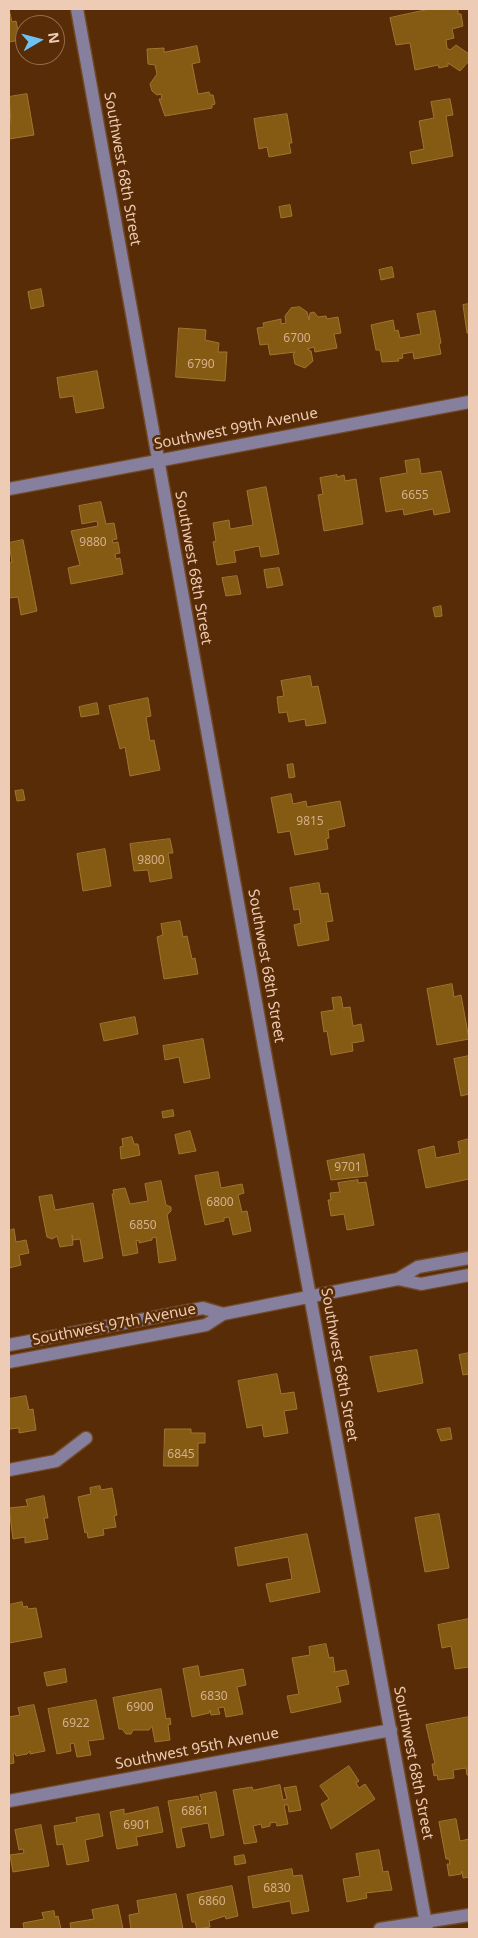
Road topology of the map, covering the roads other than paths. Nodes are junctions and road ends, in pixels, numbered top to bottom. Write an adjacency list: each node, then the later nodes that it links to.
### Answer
1 (77, 9): 3 (street, Southwest 68th Street)
2 (469, 402): 3 (street, Southwest 99th Avenue)
3 (157, 461): 4 (street, Southwest 99th Avenue); 8 (street, Southwest 68th Street)
4 (9, 489)
5 (469, 1258): 7 (street, Southwest 97th Avenue)
6 (469, 1274): 7 (street, Southwest 97th Avenue)
7 (398, 1279): 8 (street, Southwest 97th Avenue)
8 (310, 1297): 9 (street, Southwest 97th Avenue); 14 (street, Southwest 68th Street)
9 (223, 1314): 10 (street, Southwest 97th Avenue); 11 (street, Southwest 97th Avenue)
10 (9, 1345)
11 (9, 1362)
12 (86, 1438): 13 (street)
13 (9, 1470)
14 (391, 1730): 15 (street, Southwest 95th Avenue); 17 (street, Southwest 68th Street)
15 (9, 1801)
16 (469, 1915): 17 (street)
17 (426, 1926): 18 (street)
18 (380, 1929)

